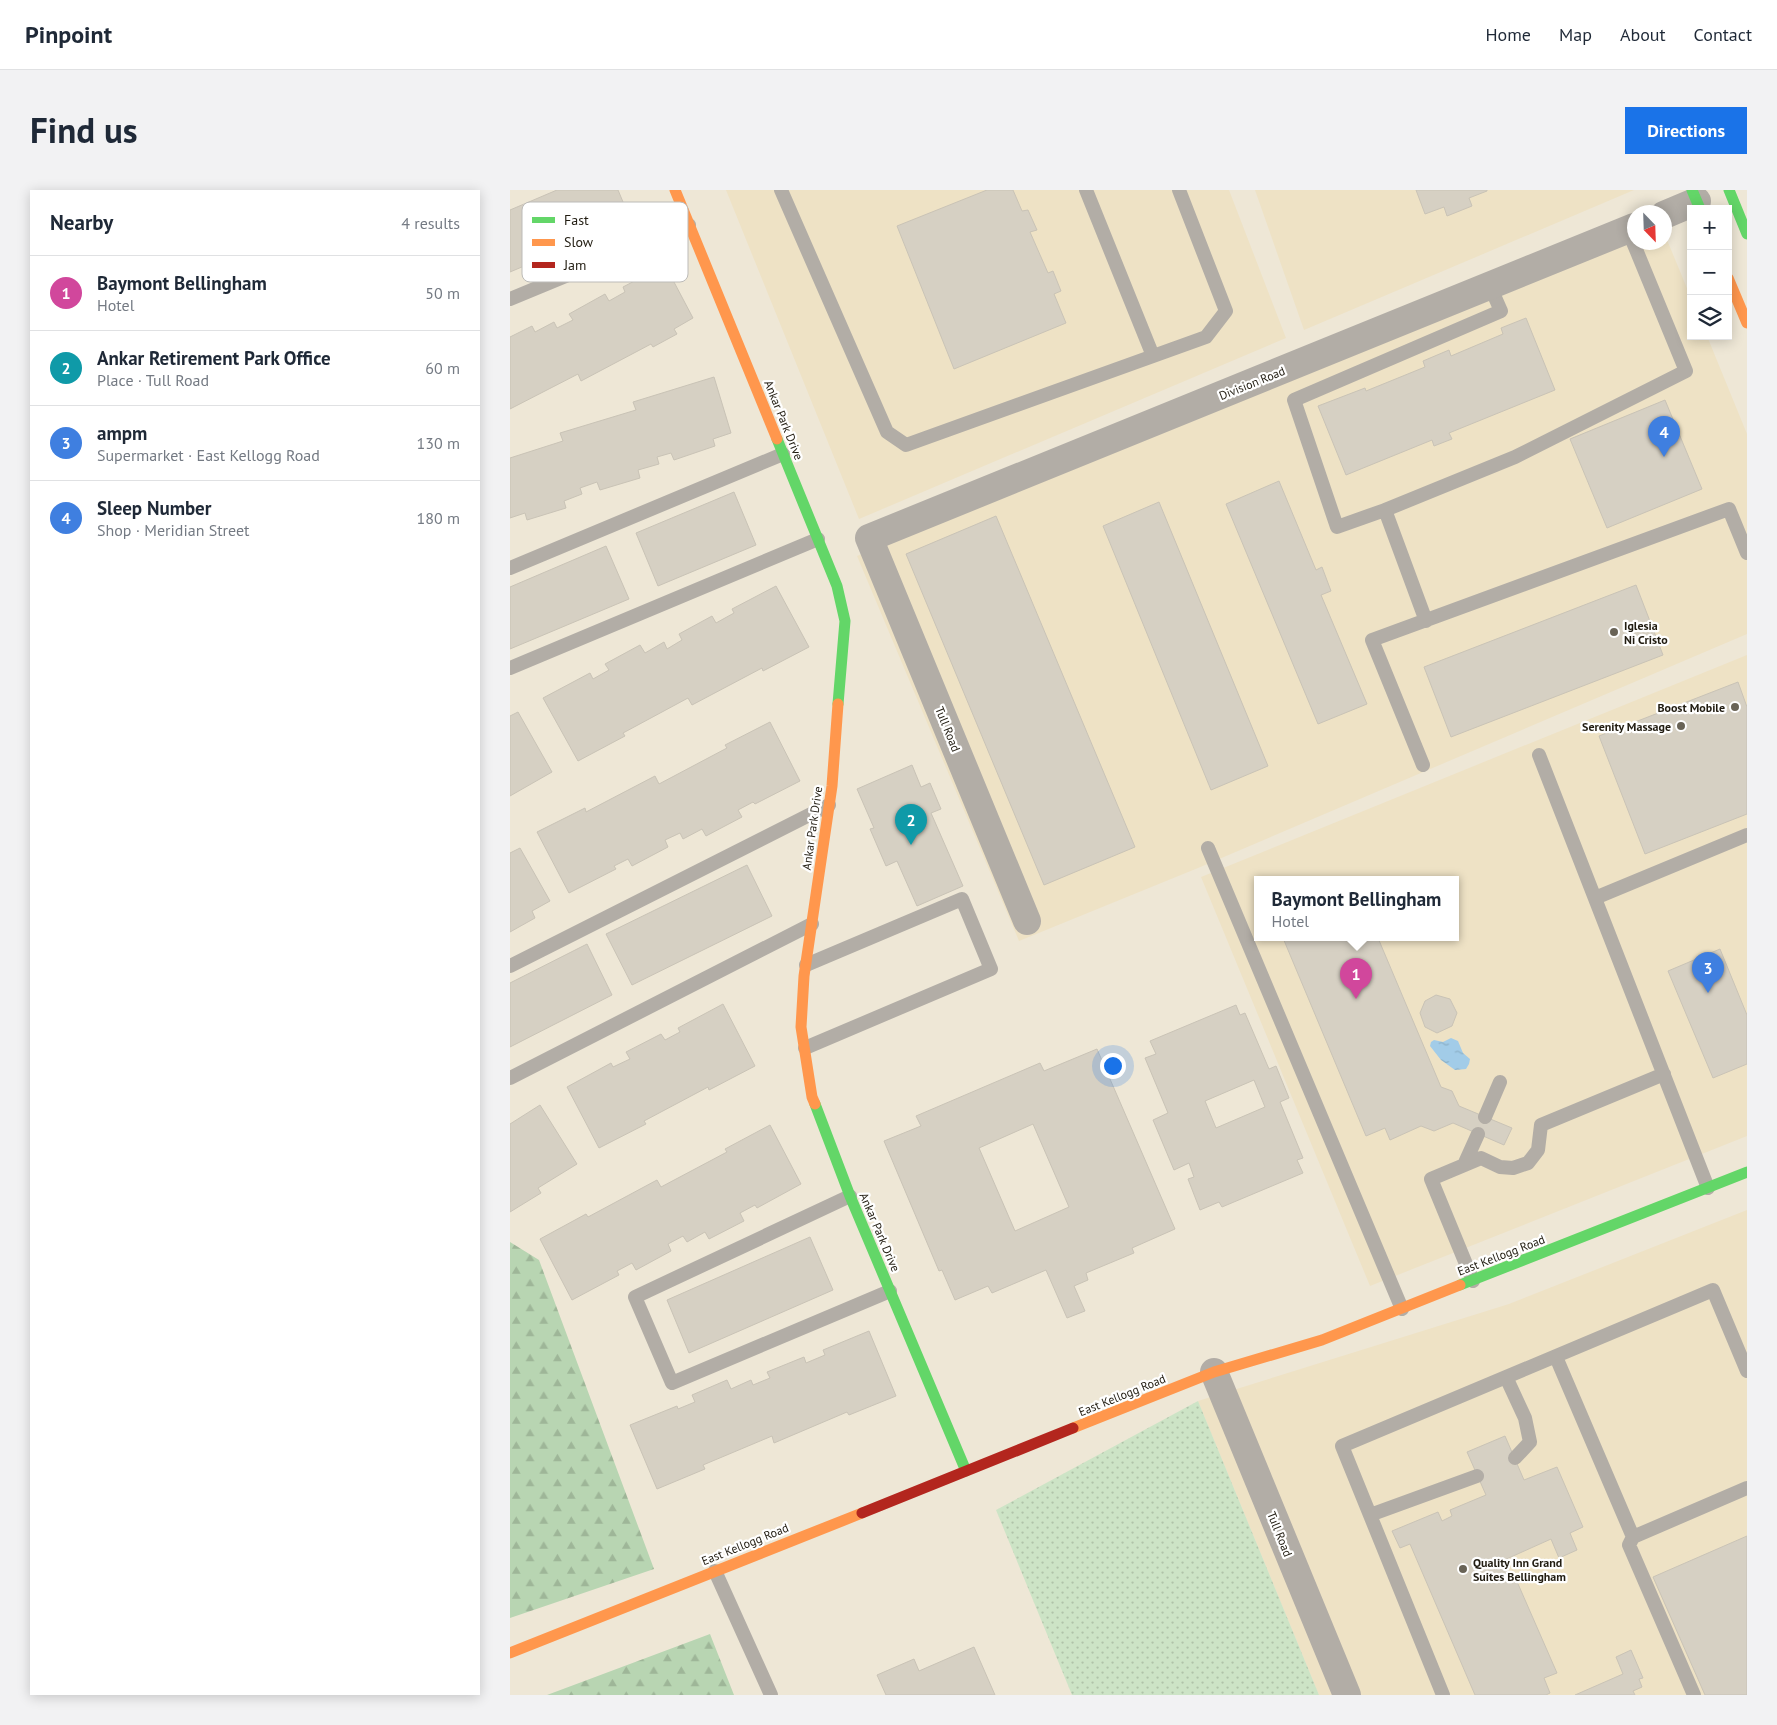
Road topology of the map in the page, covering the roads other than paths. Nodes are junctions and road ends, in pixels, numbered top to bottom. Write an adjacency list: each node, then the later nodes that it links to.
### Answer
1 (674, 190): 8 (main road, Ankar Park Drive)
2 (781, 190): 19 (lane)
3 (1086, 190): 19 (lane)
4 (1179, 190): 19 (lane)
5 (1746, 190): 6 (lane)
6 (1728, 192): 12 (main road)
7 (1696, 200): 9 (street)
8 (679, 202)
9 (1672, 211)
10 (689, 225): 20 (main road, Ankar Park Drive)
11 (1627, 230): 15 (street, Division Road)
12 (1747, 234)
13 (1639, 250): 21 (lane)
14 (551, 282): 17 (lane)
15 (1490, 286): 21 (lane); 22 (street, Division Road)
16 (1732, 287): 18 (main road)
17 (510, 299)
18 (1747, 323)
19 (1152, 356)
20 (783, 454): 23 (main road, Ankar Park Drive); 25 (lane)
21 (1385, 510): 26 (lane)
22 (869, 538): 34 (street, Tull Road)
23 (818, 539): 27 (lane); 30 (main road, Ankar Park Drive)
24 (1747, 553): 26 (lane)
25 (510, 568)
26 (1426, 621): 29 (lane)
27 (510, 668)
28 (1539, 755): 33 (lane)
29 (1423, 765)
30 (829, 805): 35 (main road, Ankar Park Drive); 37 (lane)
31 (1747, 835): 33 (lane)
32 (1208, 848): 50 (lane)
33 (1595, 898): 39 (lane)
34 (1027, 921)
35 (812, 924): 36 (main road, Ankar Park Drive); 40 (lane)
36 (806, 965): 38 (main road, Ankar Park Drive); 38 (lane)
37 (510, 966)
38 (804, 1048): 47 (main road, Ankar Park Drive)
39 (1664, 1074): 44 (lane); 46 (lane)
40 (510, 1078)
41 (1500, 1082): 42 (lane)
42 (1485, 1117)
43 (1478, 1134): 44 (lane)
44 (1464, 1165): 48 (lane)
45 (1747, 1172): 46 (main road, East Kellogg Road)
46 (1708, 1188): 48 (main road, East Kellogg Road)
47 (850, 1196): 49 (main road, Ankar Park Drive); 49 (lane)
48 (1473, 1281): 50 (main road, East Kellogg Road)
49 (890, 1291): 56 (main road, Ankar Park Drive)
50 (1402, 1309): 53 (main road, East Kellogg Road)
51 (1556, 1357): 52 (lane); 54 (lane); 60 (lane)
52 (1747, 1371)
53 (1214, 1372): 56 (main road, East Kellogg Road); 64 (street, Tull Road)
54 (1506, 1377): 55 (lane); 59 (lane)
55 (1515, 1458)
56 (966, 1471): 61 (main road, East Kellogg Road)
57 (1478, 1476): 59 (lane)
58 (1747, 1488): 60 (lane)
59 (1370, 1515): 65 (lane)
60 (1633, 1537): 66 (lane)
61 (715, 1571): 62 (main road, East Kellogg Road); 63 (lane)
62 (510, 1653)
63 (771, 1695)
64 (1347, 1695)
65 (1444, 1695)
66 (1694, 1695)

